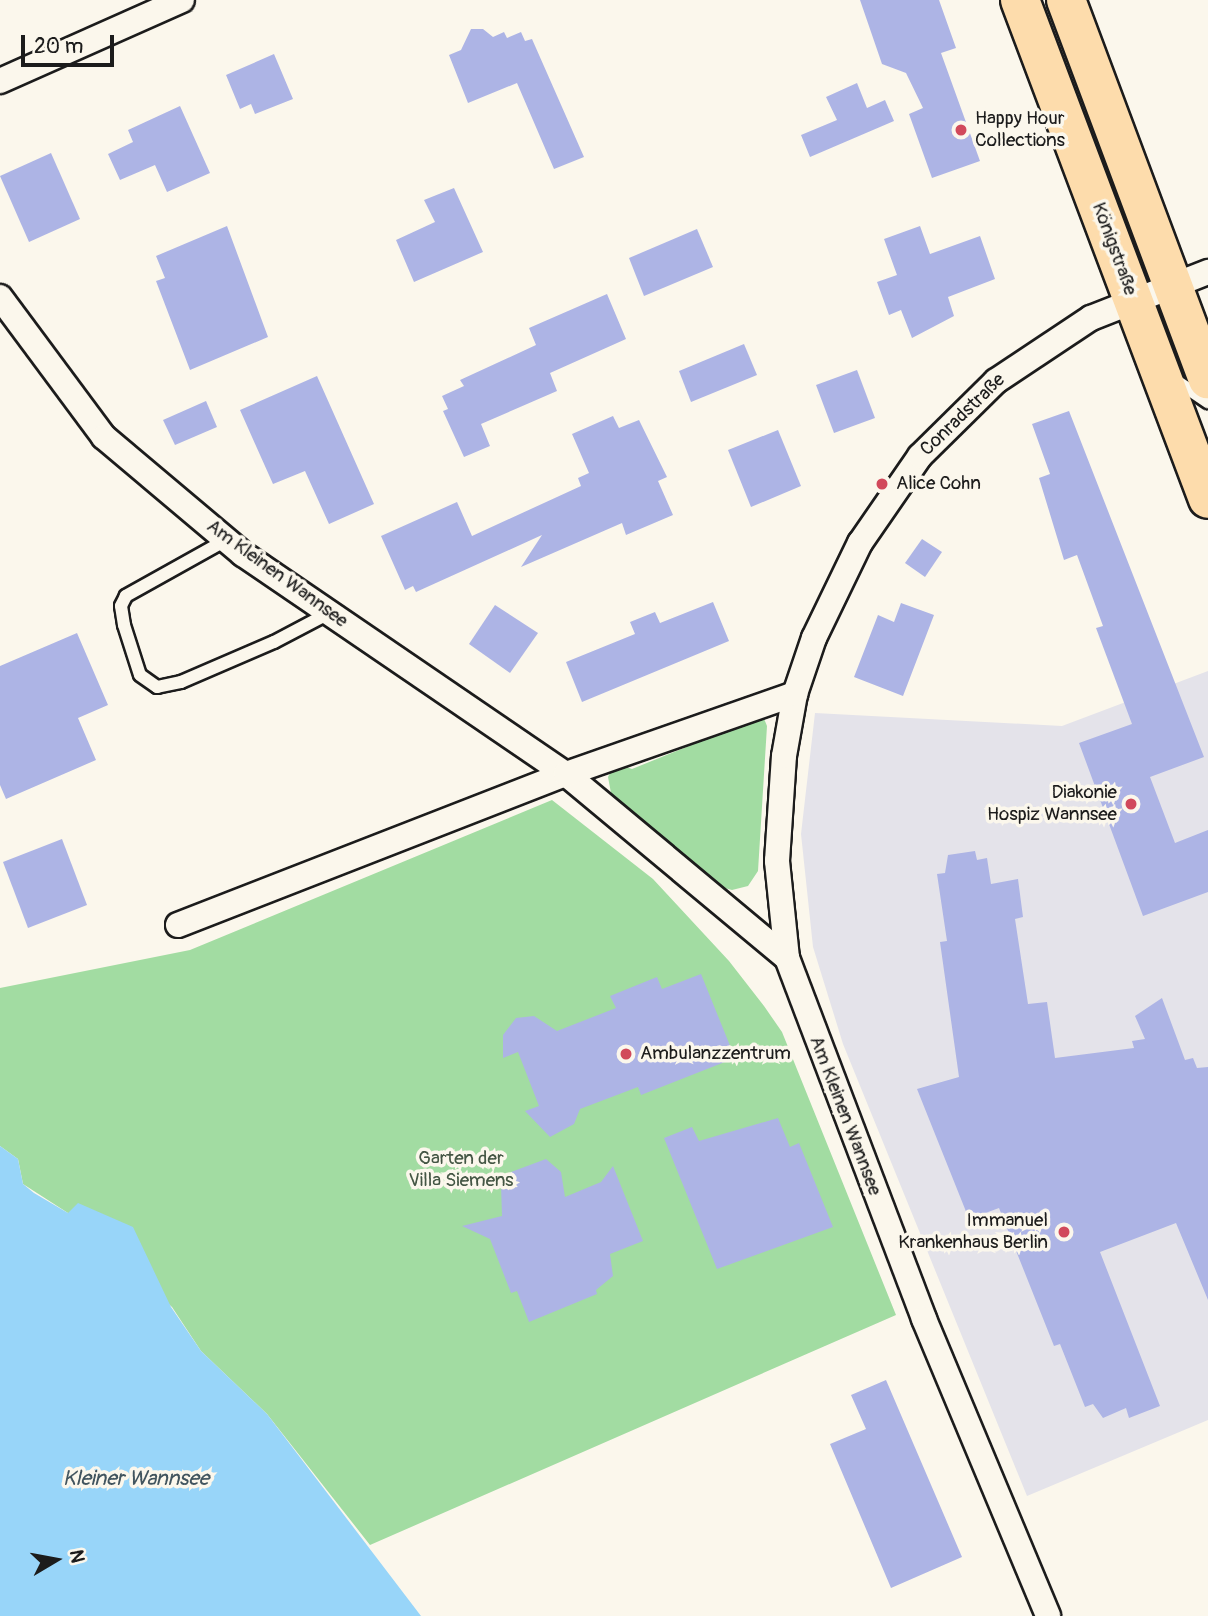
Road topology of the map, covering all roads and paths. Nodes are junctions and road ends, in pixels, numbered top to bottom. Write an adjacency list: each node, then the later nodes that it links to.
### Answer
1 (182, 0): 4 (street)
2 (1020, 0): 8 (main road, Königstraße)
3 (1066, 0): 6 (main road)
4 (0, 81)
5 (1208, 272): 6 (street, Conradstraße)
6 (1172, 283): 8 (street, Conradstraße); 10 (main road)
7 (0, 297): 13 (street, Am Kleinen Wannsee)
8 (1132, 299): 9 (main road, Königstraße); 15 (street, Conradstraße)
9 (1160, 370): 11 (lane); 12 (main road, Königstraße)
10 (1208, 379)
11 (1208, 402)
12 (1208, 499)
13 (226, 540): 14 (street, Am Kleinen Wannsee); 14 (lane)
14 (329, 613): 16 (street, Am Kleinen Wannsee)
15 (795, 694): 16 (street); 18 (street, Conradstraße)
16 (566, 775): 17 (street); 18 (street, Am Kleinen Wannsee)
17 (178, 925)
18 (787, 958): 19 (street, Am Kleinen Wannsee)
19 (1048, 1616)

